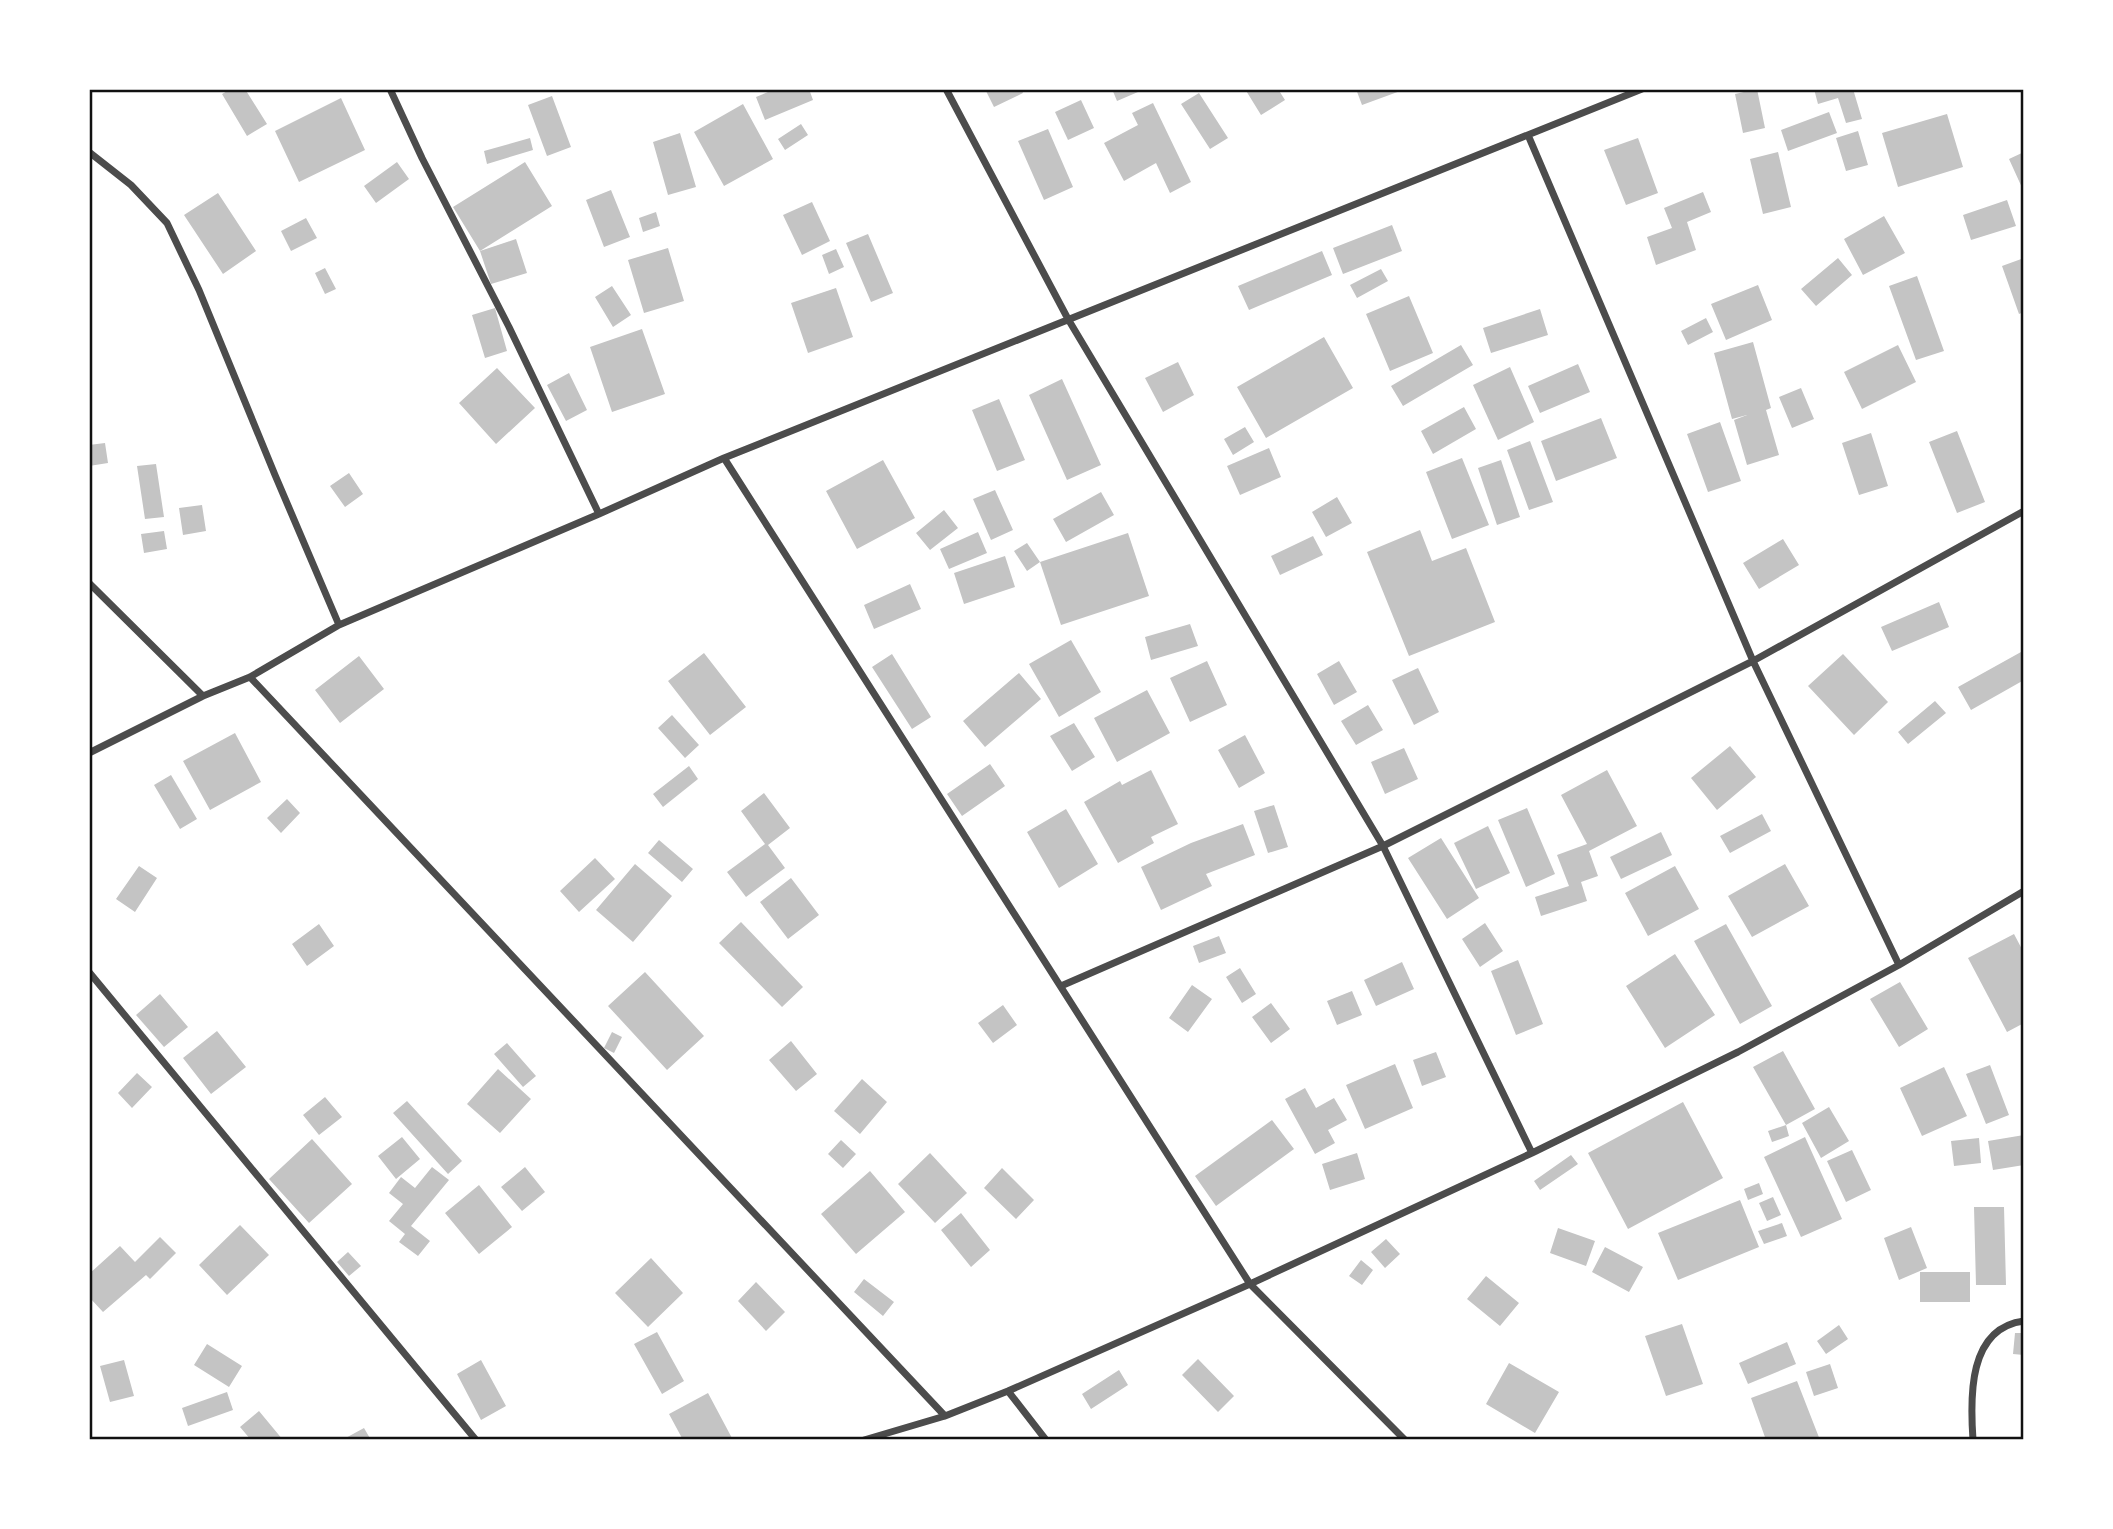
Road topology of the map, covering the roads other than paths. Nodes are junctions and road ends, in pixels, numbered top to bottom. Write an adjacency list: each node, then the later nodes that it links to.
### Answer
1 (390, 89): 9 (street)
2 (946, 89): 6 (street)
3 (1642, 89): 4 (street)
4 (1528, 135): 6 (street); 12 (street)
5 (89, 152): 11 (street)
6 (1068, 319): 7 (street); 16 (street)
7 (724, 458): 9 (street); 20 (street)
8 (2024, 511): 12 (street)
9 (599, 514): 11 (street)
10 (89, 583): 14 (street)
11 (339, 625): 13 (street)
12 (1753, 661): 16 (street); 18 (street)
13 (250, 677): 14 (street); 25 (street)
14 (203, 696): 15 (street)
15 (89, 753)
16 (1383, 846): 20 (street); 21 (street)
17 (2024, 891): 18 (street)
18 (1899, 965): 21 (street)
19 (89, 972): 26 (street)
20 (1061, 986): 22 (street)
21 (1532, 1153): 22 (street)
22 (1250, 1284): 24 (street); 29 (street)
23 (2024, 1321): 30 (street)
24 (1008, 1391): 25 (street); 28 (street)
25 (945, 1416): 27 (street)
26 (476, 1440)
27 (864, 1440)
28 (1046, 1440)
29 (1405, 1440)
30 (1973, 1440)

